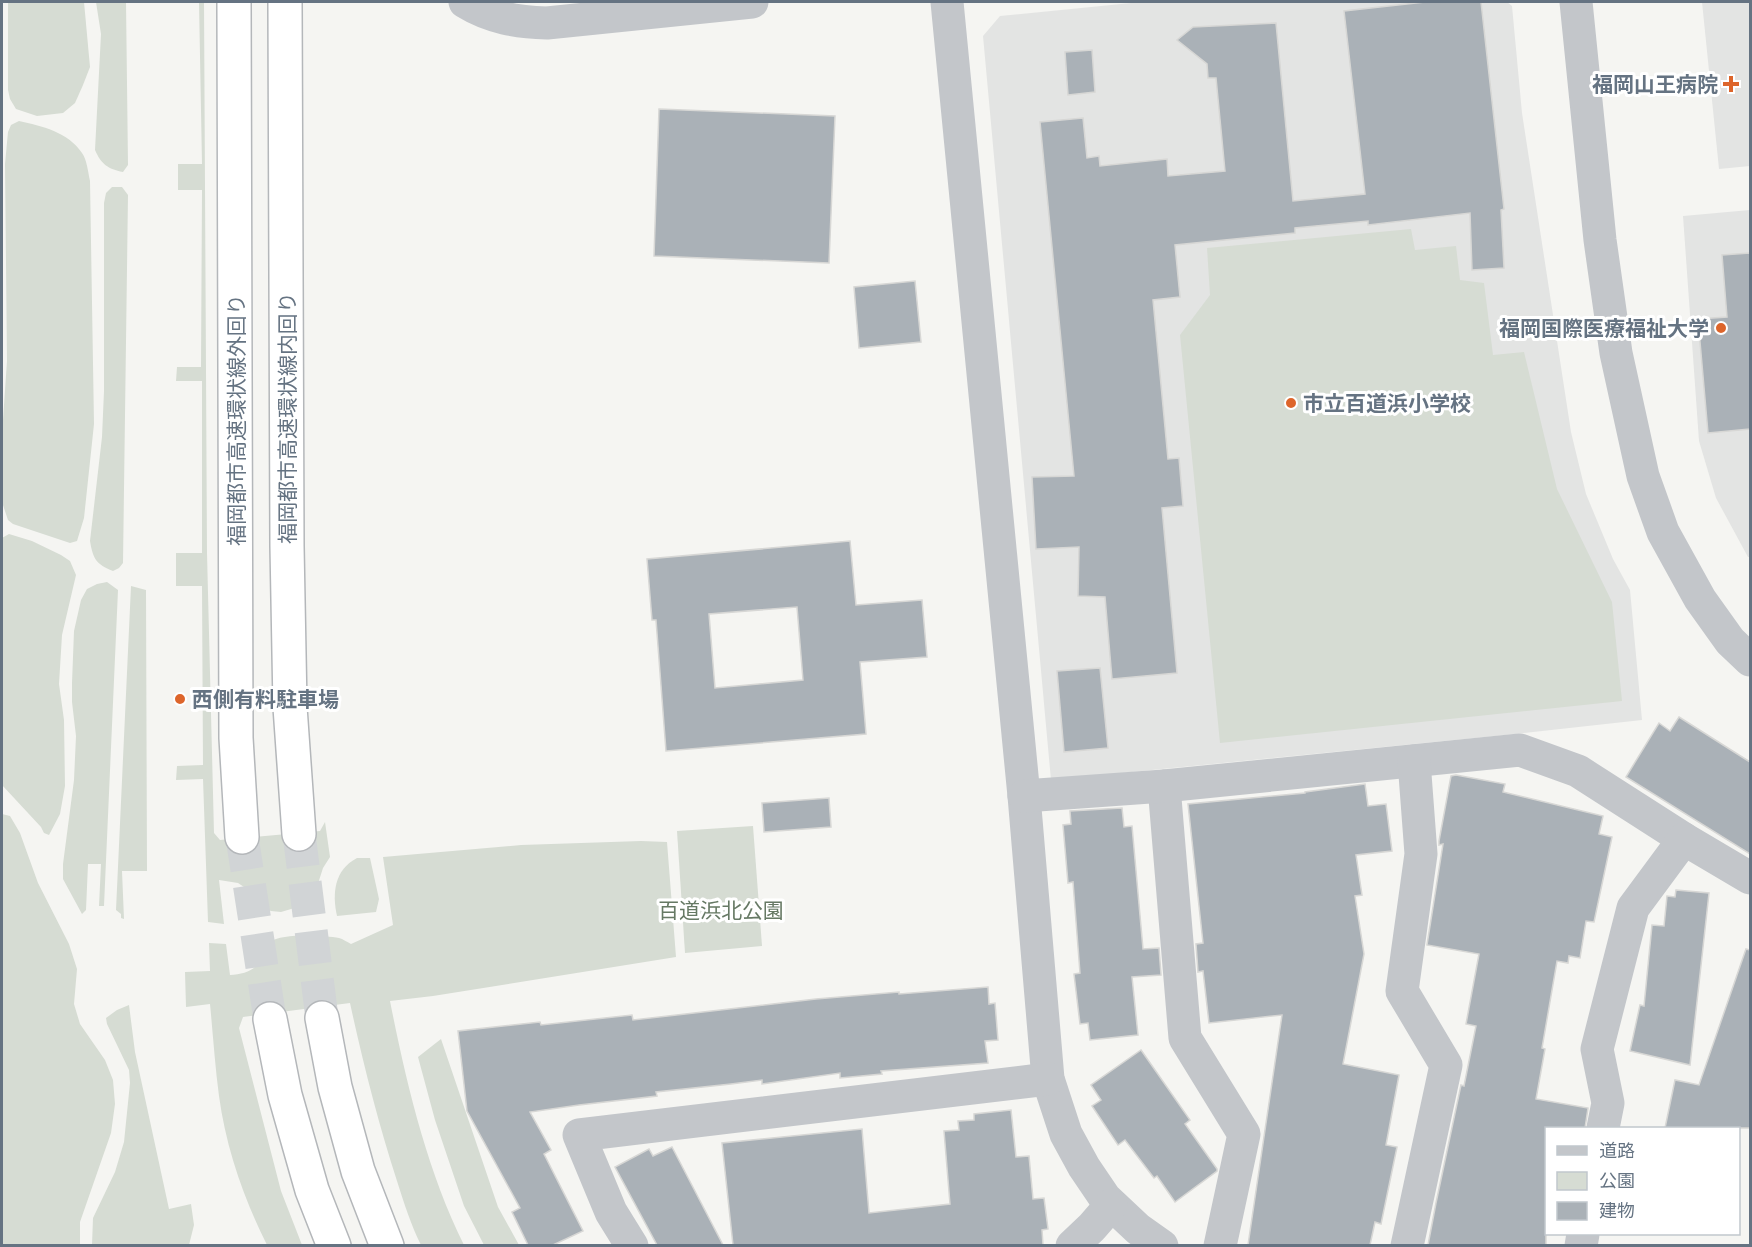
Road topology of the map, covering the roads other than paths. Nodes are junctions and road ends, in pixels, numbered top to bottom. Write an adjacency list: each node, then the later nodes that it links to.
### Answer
1 (234, 2): 12 (highway, 福岡都市高速環状線外回り)
2 (285, 2): 11 (highway, 福岡都市高速環状線内回り)
3 (465, 2): 4 (street)
4 (752, 2)
5 (947, 2): 10 (street)
6 (1576, 2): 7 (street)
7 (1750, 660)
8 (1414, 761): 9 (street); 13 (street); 26 (street)
9 (1164, 786): 10 (street); 25 (street)
10 (1024, 796): 17 (street)
11 (300, 834)
12 (242, 837)
13 (1684, 839): 14 (street); 18 (street)
14 (1750, 878)
15 (322, 1018): 21 (highway)
16 (270, 1019): 20 (highway)
17 (1048, 1079): 19 (street); 22 (street)
18 (1603, 1127)
19 (1111, 1205): 23 (street); 24 (street)
20 (334, 1245)
21 (387, 1245)
22 (632, 1245)
23 (1072, 1245)
24 (1162, 1245)
25 (1220, 1245)
26 (1407, 1245)

